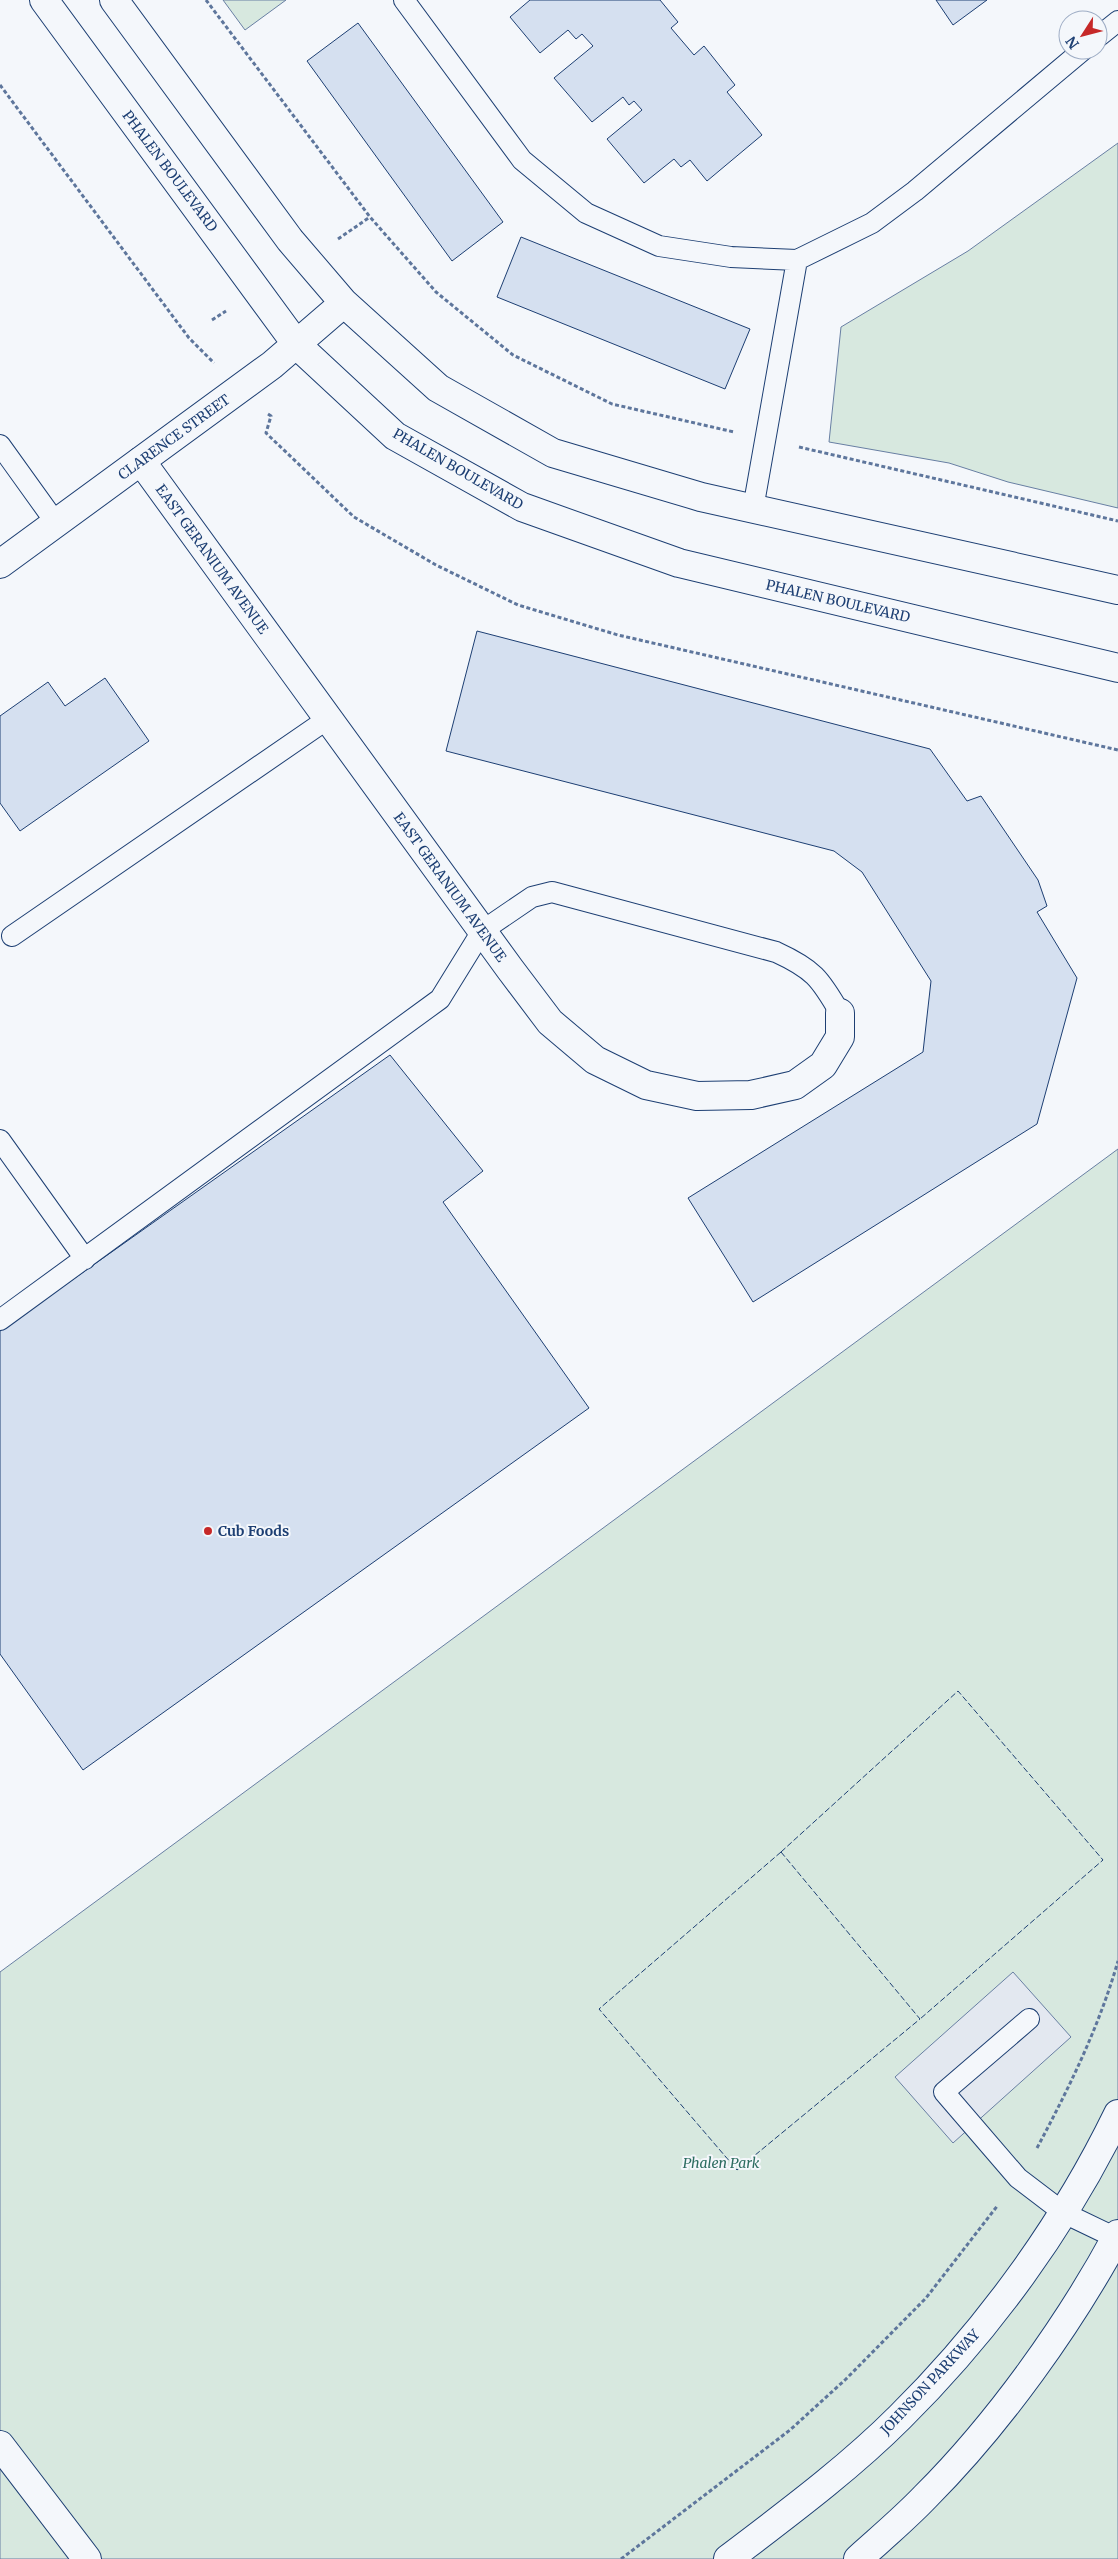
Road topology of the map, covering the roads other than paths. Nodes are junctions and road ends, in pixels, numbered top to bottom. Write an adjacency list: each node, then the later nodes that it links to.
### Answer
1 (44, 0): 9 (main road, PHALEN BOULEVARD)
2 (114, 0): 8 (main road)
3 (404, 0): 7 (lane)
4 (1118, 21): 5 (lane)
5 (1108, 29)
6 (1071, 60): 7 (lane)
7 (797, 260): 12 (lane)
8 (344, 303): 9 (main road, CLARENCE STREET); 12 (main road)
9 (297, 345): 11 (main road, CLARENCE STREET); 16 (main road, PHALEN BOULEVARD)
10 (0, 445): 13 (lane)
11 (141, 461): 13 (main road, CLARENCE STREET); 17 (main road, EAST GERANIUM AVENUE)
12 (753, 509): 15 (main road)
13 (56, 523): 14 (main road, CLARENCE STREET)
14 (0, 564)
15 (1118, 590)
16 (1118, 668)
17 (328, 718): 18 (main road, EAST GERANIUM AVENUE); 19 (lane)
18 (482, 931): 20 (lane); 20 (main road, EAST GERANIUM AVENUE); 22 (lane)
19 (12, 936)
20 (840, 1013)
21 (0, 1140): 22 (lane)
22 (85, 1259): 23 (lane)
23 (0, 1320)
24 (1028, 2019): 26 (lane)
25 (1118, 2114): 26 (main road, JOHNSON PARKWAY)
26 (1064, 2213): 27 (lane); 30 (main road, JOHNSON PARKWAY)
27 (1117, 2236): 31 (main road)
28 (0, 2445): 29 (main road)
29 (87, 2559)
30 (728, 2559)
31 (858, 2559)

